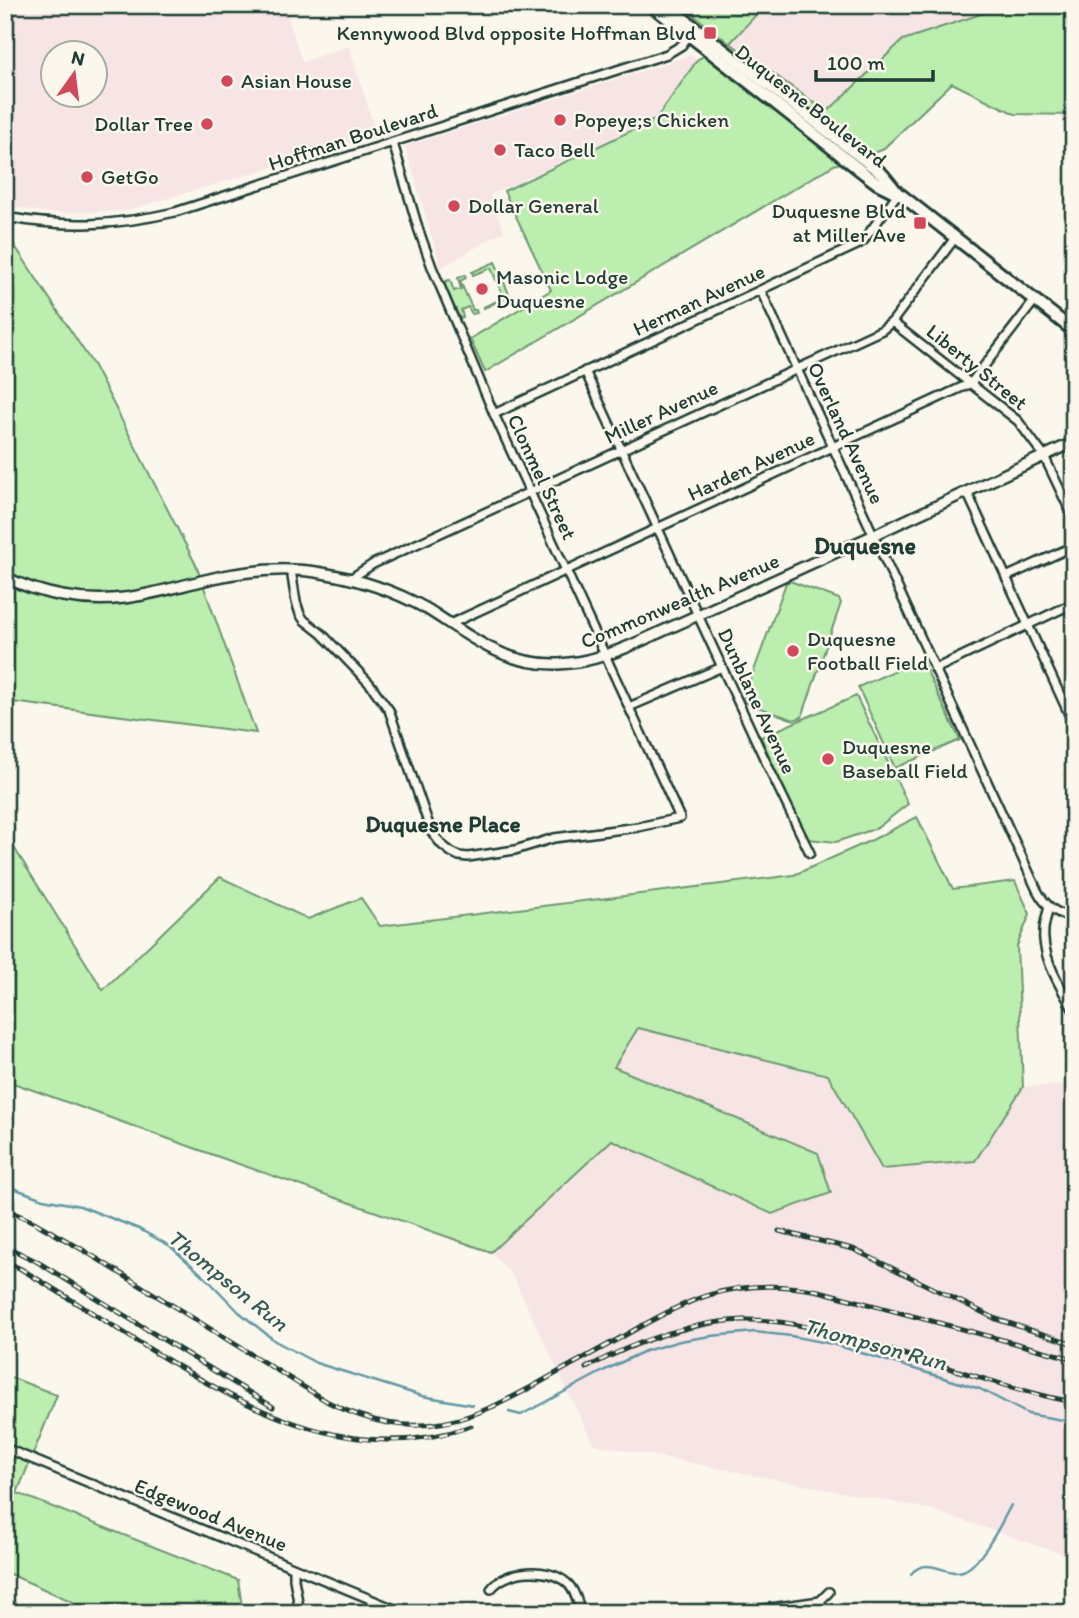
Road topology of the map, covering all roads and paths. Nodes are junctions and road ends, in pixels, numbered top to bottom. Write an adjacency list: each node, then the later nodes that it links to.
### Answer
1 (651, 5): 3 (main road)
2 (666, 5): 3 (main road)
3 (692, 32): 4 (street, Hoffman Boulevard); 5 (main road, Duquesne Boulevard)
4 (393, 143): 6 (street, Hoffman Boulevard); 15 (street, Clonmel Street)
5 (898, 193): 7 (main road, Duquesne Boulevard); 8 (street, Herman Avenue)
6 (5, 217)
7 (956, 238): 9 (main road, Duquesne Boulevard); 10 (street, Miller Avenue)
8 (761, 291): 12 (street, Overland Avenue); 13 (street, Herman Avenue)
9 (1035, 300): 11 (main road, Duquesne Boulevard); 14 (street, Harden Avenue)
10 (892, 322): 12 (street, Miller Avenue); 14 (street, Liberty Street)
11 (1074, 331)
12 (797, 369): 17 (street, Overland Avenue); 18 (street, Miller Avenue)
13 (585, 371): 15 (street, Herman Avenue); 18 (street, Dunblane Avenue)
14 (971, 383): 17 (street, Harden Avenue); 19 (street, Liberty Street)
15 (494, 414): 20 (street, Clonmel Street)
16 (1074, 442): 19 (street, Commonwealth Avenue)
17 (834, 447): 23 (street, Harden Avenue); 24 (street, Overland Avenue)
18 (622, 450): 20 (street, Miller Avenue); 23 (street, Dunblane Avenue)
19 (1044, 456): 21 (street, Commonwealth Avenue); 22 (street, Liberty Street)
20 (530, 492): 27 (street, Clonmel Street); 30 (street, Miller Avenue)
21 (967, 492): 24 (street, Commonwealth Avenue); 29 (street)
22 (1074, 519)
23 (658, 528): 27 (street, Harden Avenue); 32 (street, Dunblane Avenue)
24 (874, 535): 32 (street, Commonwealth Avenue); 37 (street, Overland Avenue)
25 (1074, 546): 29 (street)
26 (291, 570): 28 (street, Commonwealth Avenue); 30 (street, Commonwealth Avenue); 38 (street, Clonmel Street)
27 (566, 570): 33 (street, Harden Avenue); 35 (street, Clonmel Street)
28 (5, 577)
29 (1006, 577): 34 (street)
30 (350, 579): 33 (street, Commonwealth Avenue)
31 (1074, 603): 34 (street)
32 (698, 615): 35 (street, Commonwealth Avenue); 36 (street, Dunblane Avenue)
33 (450, 624): 35 (street, Commonwealth Avenue)
34 (1027, 625): 37 (street); 39 (street)
35 (606, 655): 38 (street, Clonmel Street)
36 (722, 667): 38 (street); 40 (street, Dunblane Avenue)
37 (935, 669): 41 (street, Overland Avenue)
38 (629, 707)
39 (1074, 725)
40 (810, 853)
41 (1049, 908): 42 (street); 43 (street)
42 (1074, 918)
43 (1074, 1011)
44 (5, 1448): 45 (street, Edgewood Avenue)
45 (294, 1568): 49 (street); 50 (street, Edgewood Avenue)
46 (491, 1589): 51 (street)
47 (829, 1592): 48 (street)
48 (820, 1601): 52 (street); 53 (street)
49 (300, 1613)
50 (404, 1613)
51 (581, 1613)
52 (734, 1613)
53 (825, 1613)

